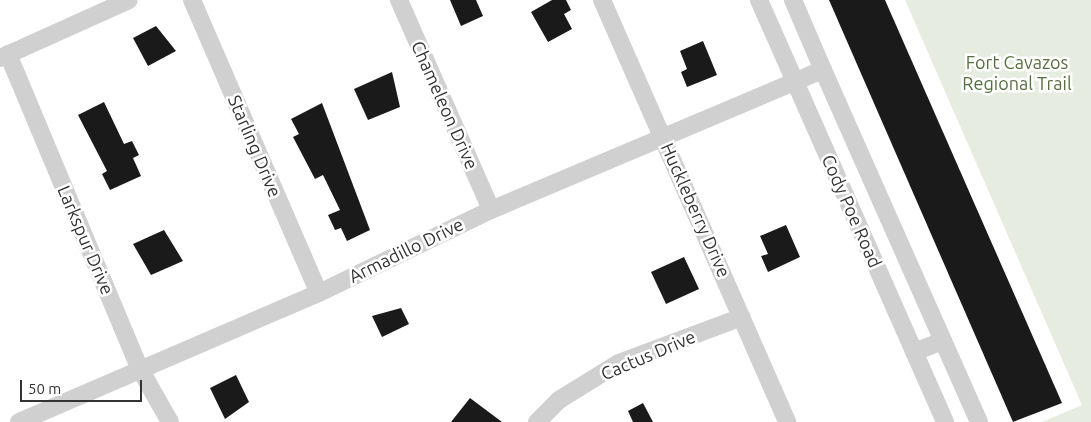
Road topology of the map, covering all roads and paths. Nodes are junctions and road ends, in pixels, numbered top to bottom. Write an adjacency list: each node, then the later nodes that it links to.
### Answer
1 (129, 0): 7 (street)
2 (192, 0): 12 (street, Starling Drive)
3 (399, 0): 11 (street, Chameleon Drive)
4 (602, 0): 10 (street, Huckleberry Drive)
5 (759, 0): 9 (street, Cody Poe Road)
6 (793, 0): 8 (street)
7 (4, 56): 16 (street, Larkspur Drive)
8 (823, 70): 9 (street, Armadillo Drive); 14 (street)
9 (794, 82): 10 (street, Armadillo Drive); 15 (street, Cody Poe Road)
10 (663, 136): 11 (street, Armadillo Drive); 13 (street, Huckleberry Drive)
11 (490, 210): 12 (street, Armadillo Drive)
12 (318, 293): 16 (street, Armadillo Drive)
13 (742, 317): 19 (street, Cactus Drive); 20 (street, Huckleberry Drive)
14 (943, 341): 15 (street); 22 (street)
15 (914, 352): 21 (street, Cody Poe Road)
16 (140, 369): 17 (street, Armadillo Drive); 18 (street, Larkspur Drive)
17 (19, 422)
18 (170, 422)
19 (537, 422)
20 (787, 422)
21 (945, 422)
22 (979, 422)

